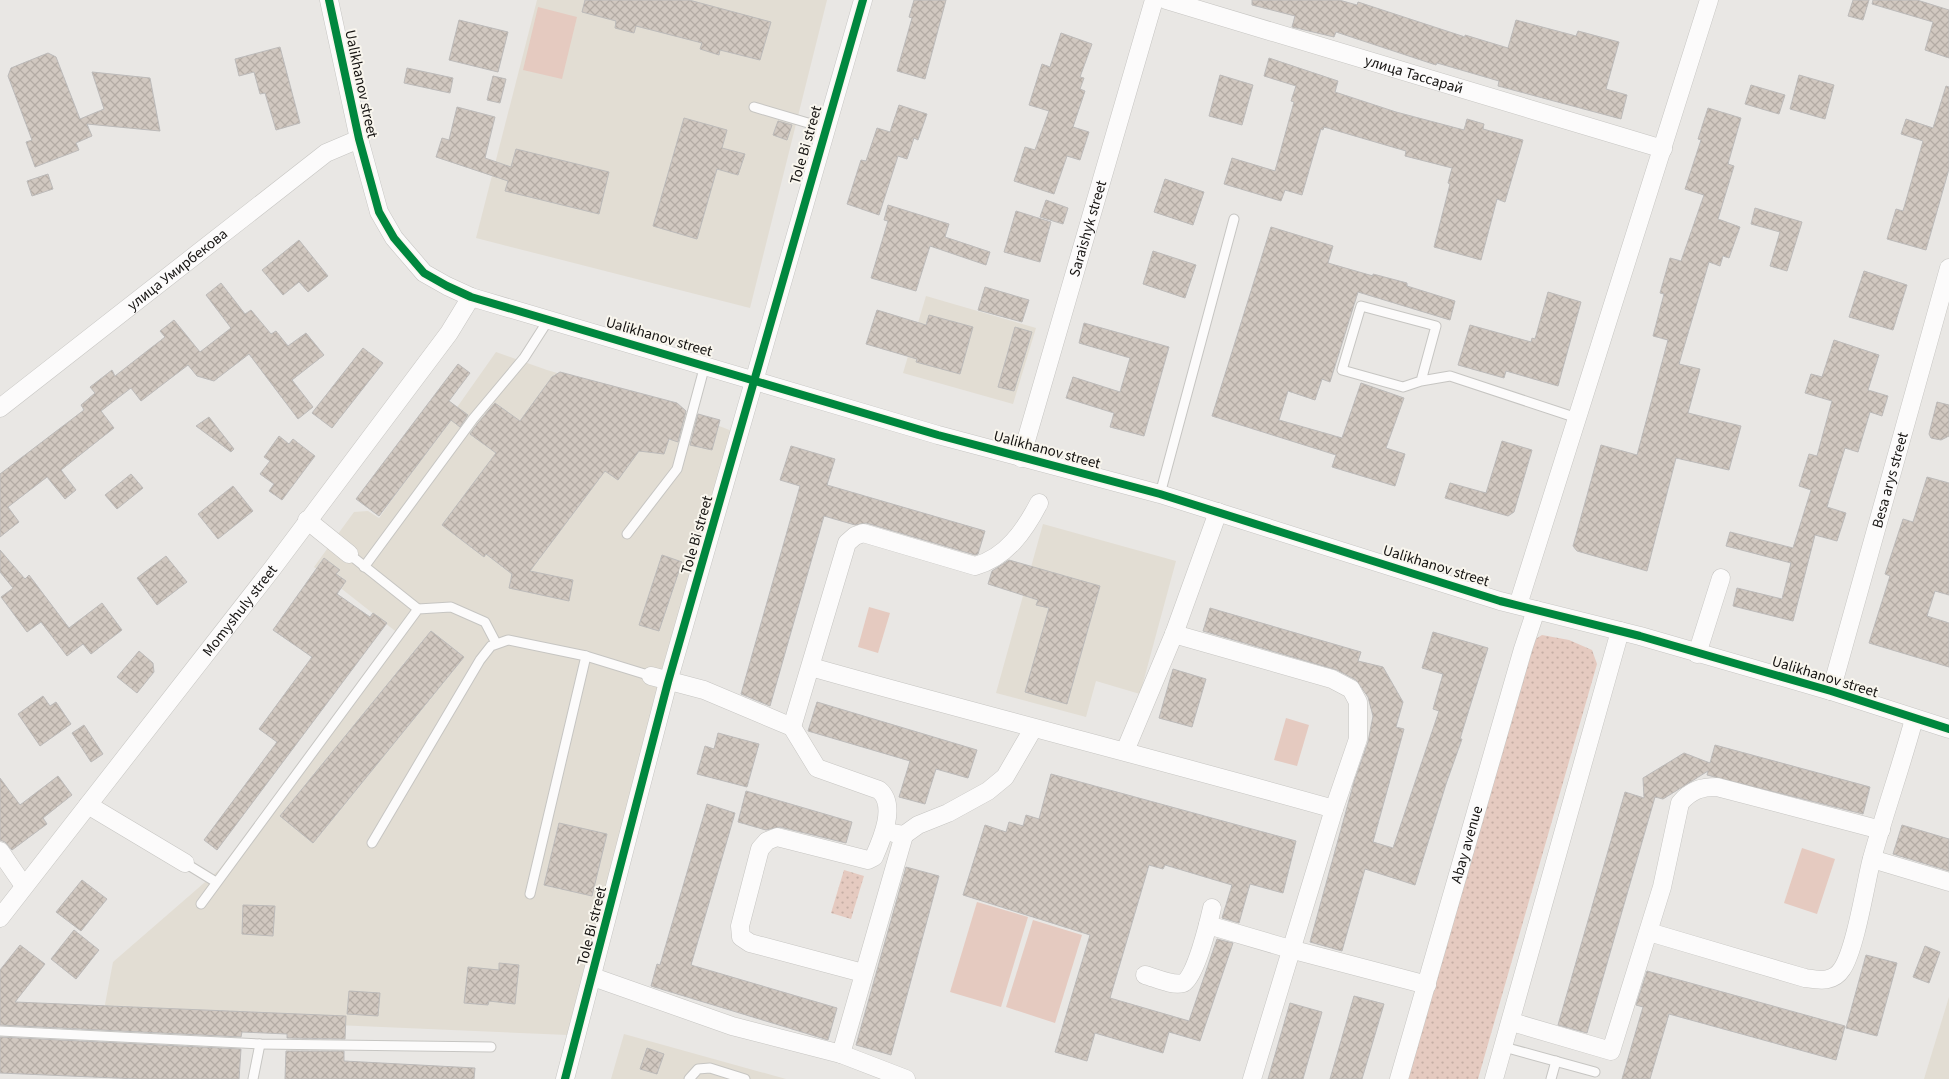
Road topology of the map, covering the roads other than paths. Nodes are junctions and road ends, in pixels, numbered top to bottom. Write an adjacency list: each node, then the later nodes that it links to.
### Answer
1 (329, 0): 8 (street, Ualikhanov street)
2 (863, 0): 7 (street, Tole Bi street)
3 (1154, 0): 19 (street, Saraishyk street)
4 (1166, 0): 9 (street, улица Тассарай)
5 (1709, 0): 9 (street)
6 (754, 107): 7 (lane)
7 (826, 128): 15 (street, Tole Bi street)
8 (359, 139): 12 (street, Ualikhanov street); 17 (street, улица Умирбекова)
9 (1663, 149): 18 (street)
10 (1234, 219): 20 (lane)
11 (1949, 268): 39 (street, Besa arys street)
12 (471, 296): 13 (street, Ualikhanov street); 23 (street, Momyshuly street)
13 (549, 319): 14 (street, Ualikhanov street); 26 (lane)
14 (705, 365): 15 (street, Ualikhanov street); 24 (lane)
15 (754, 379): 19 (street, Ualikhanov street); 38 (street, Tole Bi street)
16 (1421, 381): 16 (lane); 18 (lane)
17 (0, 408)
18 (1577, 418): 28 (street)
19 (1021, 458): 20 (street, Ualikhanov street)
20 (1160, 494): 22 (street, Ualikhanov street)
21 (1039, 503): 36 (street)
22 (1218, 512): 28 (street, Ualikhanov street); 32 (street)
23 (307, 520): 25 (street); 45 (street, Momyshuly street)
24 (627, 534)
25 (348, 554): 26 (lane)
26 (364, 567): 29 (lane)
27 (1721, 578): 34 (street)
28 (1518, 604): 30 (street, Ualikhanov street)
29 (418, 609): 33 (lane); 54 (lane)
30 (1536, 610): 31 (street, Ualikhanov street); 65 (street, Abay avenue)
31 (1620, 631): 34 (street, Ualikhanov street); 66 (street)
32 (1174, 634): 44 (street); 46 (street)
33 (496, 642): 35 (lane); 50 (lane)
34 (1698, 654): 39 (street, Ualikhanov street)
35 (586, 656): 37 (lane); 57 (lane)
36 (811, 667): 41 (street); 42 (street)
37 (651, 676): 38 (street)
38 (668, 682): 41 (street); 64 (street, Tole Bi street)
39 (1831, 692): 40 (street, Ualikhanov street)
40 (1914, 719): 43 (street, Ualikhanov street); 47 (street)
41 (792, 727): 48 (street)
42 (1033, 729): 44 (street); 49 (street)
43 (1949, 729)
44 (1126, 751): 46 (street)
45 (88, 804): 53 (street); 56 (street, Momyshuly street)
46 (1334, 809): 61 (street)
47 (1881, 830): 52 (street); 60 (street)
48 (883, 831): 49 (street); 62 (street)
49 (904, 835): 62 (street)
50 (372, 843)
51 (0, 851): 56 (street)
52 (1872, 860): 55 (street); 60 (street)
53 (185, 863): 54 (lane)
54 (216, 882): 58 (lane)
55 (1949, 882)
56 (24, 886): 59 (street, Momyshuly street)
57 (530, 894)
58 (201, 904)
59 (0, 918)
60 (1649, 932): 66 (street)
61 (1290, 949): 63 (street); 65 (street); 79 (street)
62 (863, 974): 71 (street)
63 (1145, 975)
64 (593, 977): 71 (street); 75 (street, Tole Bi street)
65 (1427, 984): 80 (street, Abay avenue)
66 (1512, 1022): 69 (street)
67 (0, 1031): 68 (lane)
68 (260, 1044): 70 (lane); 74 (lane)
69 (1504, 1047): 72 (lane); 81 (street)
70 (491, 1048)
71 (841, 1054): 78 (street)
72 (1556, 1061): 73 (lane); 82 (lane)
73 (1596, 1072)
74 (252, 1079)
75 (565, 1079)
76 (689, 1079): 77 (lane)
77 (745, 1079)
78 (906, 1079)
79 (1252, 1079)
80 (1399, 1079)
81 (1494, 1079)
82 (1551, 1079)

